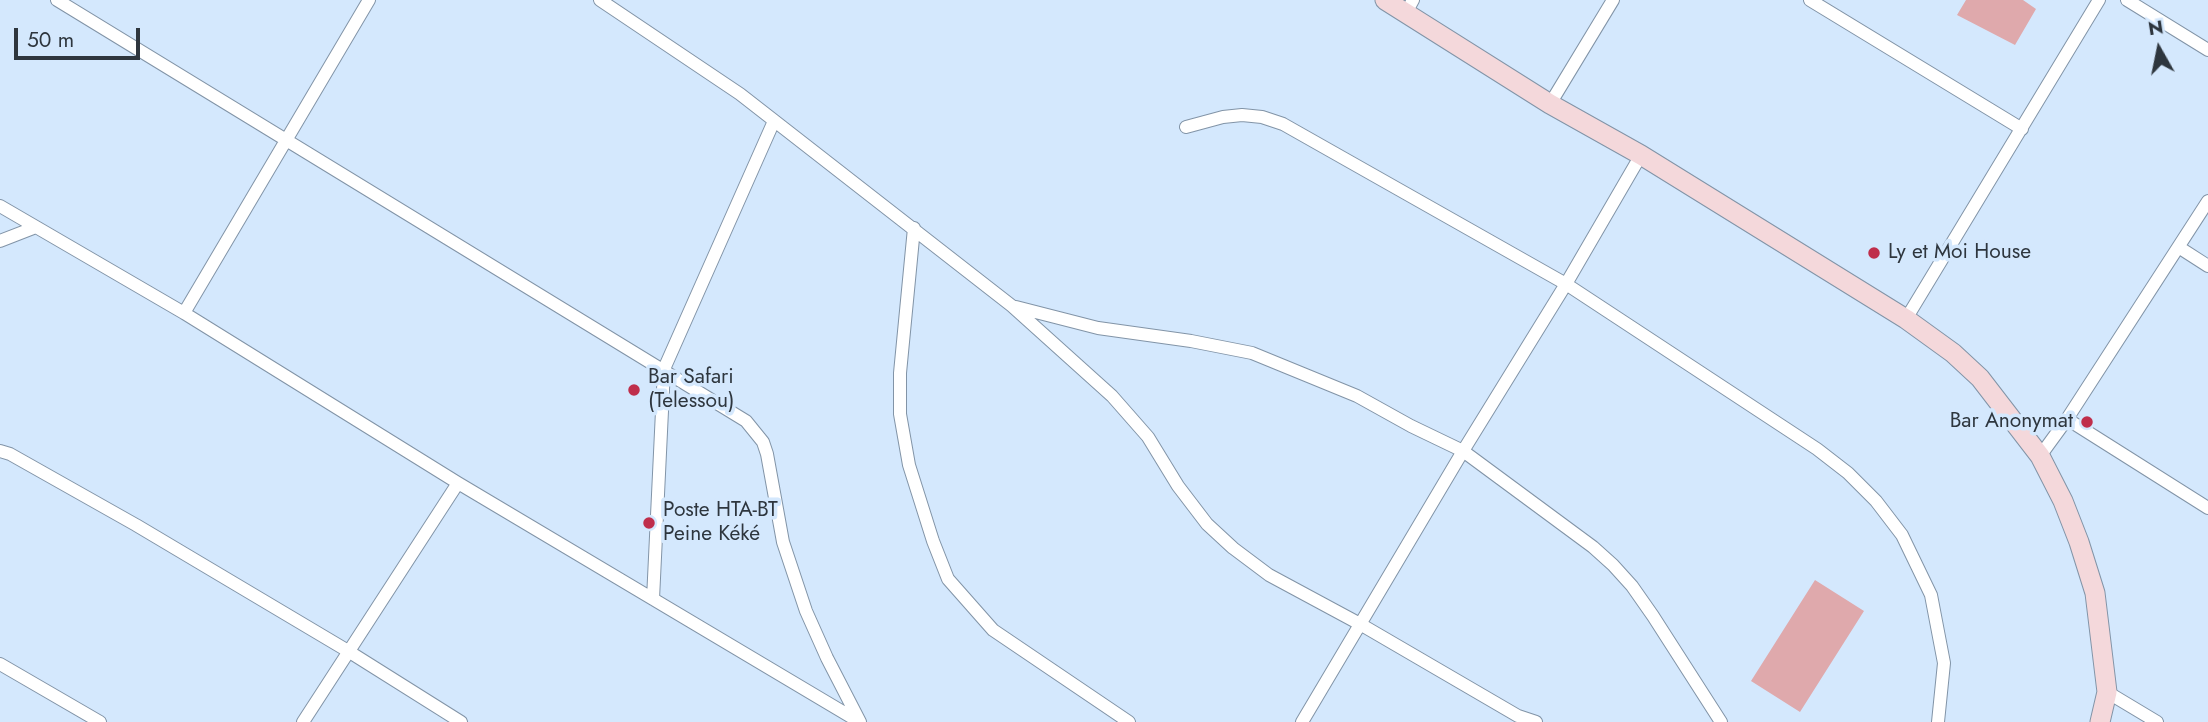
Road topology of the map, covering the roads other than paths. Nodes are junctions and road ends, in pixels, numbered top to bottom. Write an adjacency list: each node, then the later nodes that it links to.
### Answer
1 (57, 0): 15 (street)
2 (369, 0): 15 (street)
3 (600, 0): 12 (street)
4 (1385, 0): 9 (street)
5 (1614, 0): 11 (street)
6 (1810, 0): 14 (street)
7 (2099, 0): 14 (street)
8 (2127, 0): 10 (street)
9 (1409, 7): 11 (street)
10 (2208, 50)
11 (1550, 104): 16 (street)
12 (774, 121): 20 (street); 28 (street)
13 (1186, 127): 24 (street)
14 (2022, 128): 27 (street)
15 (286, 141): 26 (street); 28 (street)
16 (1641, 155): 24 (street); 27 (street)
17 (2208, 201): 22 (street)
18 (0, 206): 19 (street)
19 (36, 227): 21 (street); 26 (street)
20 (914, 228): 25 (street); 43 (street)
21 (0, 241)
22 (2179, 248): 23 (street); 29 (street)
23 (2208, 266)
24 (1566, 284): 31 (street); 47 (street)
25 (1012, 306): 31 (street); 36 (street)
26 (184, 313): 33 (street)
27 (1906, 319): 32 (street)
28 (664, 369): 35 (street); 35 (street)
29 (2067, 419): 32 (street); 34 (street)
30 (0, 451): 37 (street)
31 (1463, 451): 36 (street); 46 (street)
32 (2040, 456): 39 (street)
33 (458, 483): 35 (street); 37 (street)
34 (2208, 508)
35 (653, 599)
36 (1360, 624): 44 (street); 45 (street)
37 (348, 651): 41 (street); 42 (street)
38 (0, 664): 40 (street)
39 (2107, 692): 48 (street); 49 (street)
40 (100, 722)
41 (303, 722)
42 (461, 722)
43 (1129, 722)
44 (1301, 722)
45 (1536, 722)
46 (1721, 722)
47 (1938, 722)
48 (2100, 722)
49 (2157, 722)

